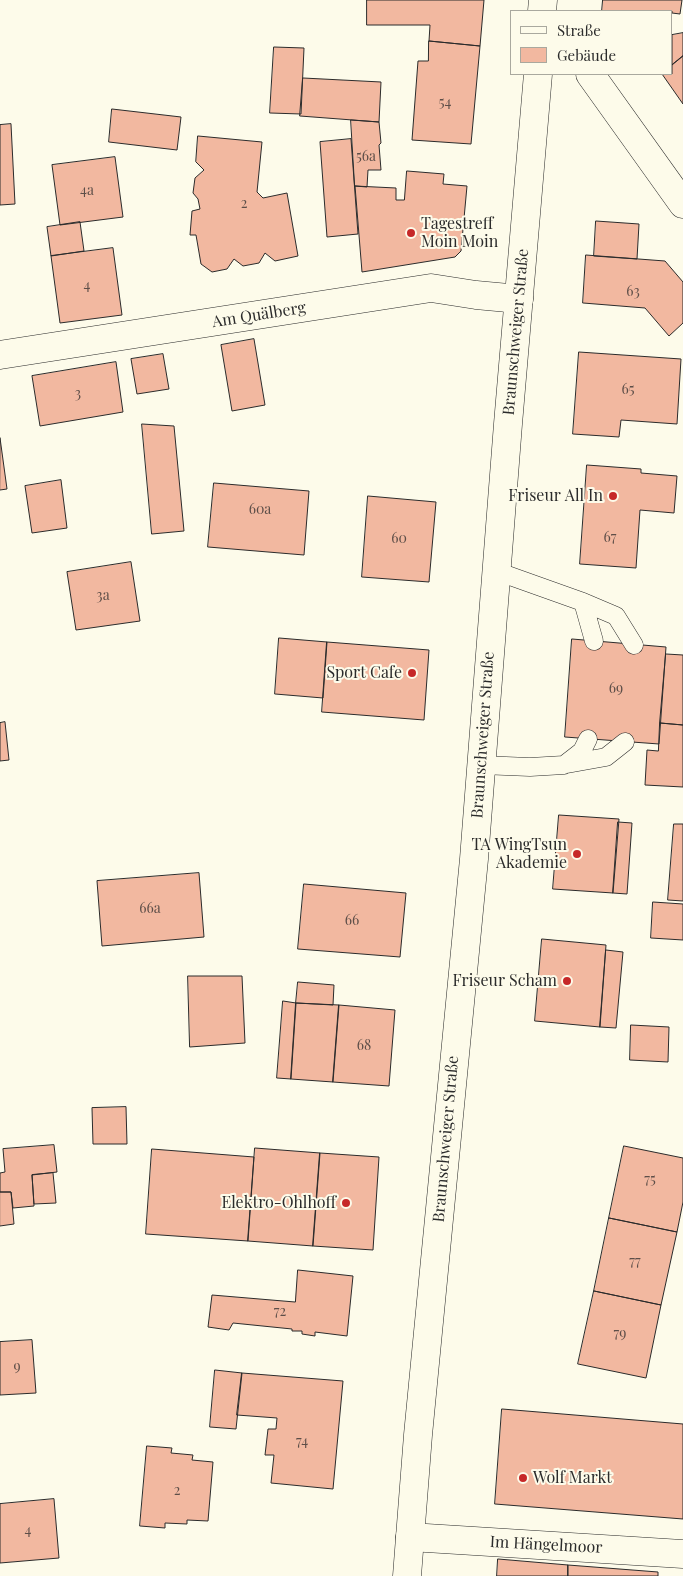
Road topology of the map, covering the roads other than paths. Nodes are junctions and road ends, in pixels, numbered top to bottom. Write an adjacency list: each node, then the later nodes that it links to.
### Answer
1 (538, 75): 4 (street, Braunschweiger Straße)
2 (591, 75): 3 (street)
3 (683, 204)
4 (519, 299): 5 (street, Am Quälberg); 6 (street, Braunschweiger Straße)
5 (0, 355)
6 (496, 572): 7 (lane); 13 (street, Braunschweiger Straße)
7 (584, 602): 8 (lane); 9 (lane)
8 (594, 641)
9 (634, 644)
10 (588, 739): 12 (lane)
11 (625, 742): 12 (lane)
12 (564, 765): 13 (lane)
13 (481, 766): 14 (street, Braunschweiger Straße)
14 (410, 1537): 15 (street, Im Hängelmoor); 16 (street, Braunschweiger Straße)
15 (683, 1554)
16 (407, 1576)

